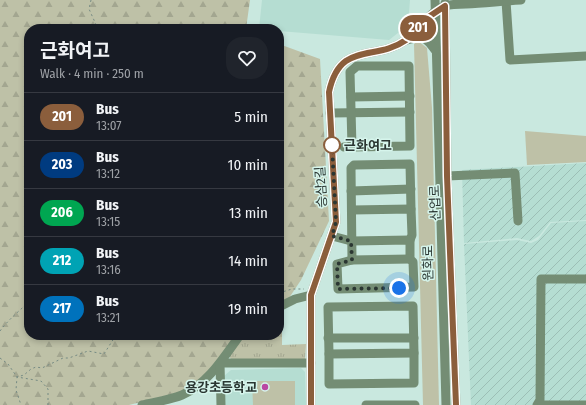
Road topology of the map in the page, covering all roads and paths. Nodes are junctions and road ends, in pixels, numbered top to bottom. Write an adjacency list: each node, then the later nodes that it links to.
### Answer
1 (90, 0): 7 (path)
2 (435, 0): 6 (street, 원화로)
3 (521, 0): 4 (street)
4 (506, 1): 5 (street); 10 (street)
5 (445, 3): 6 (street, 승삼2길); 16 (street, 산업로)
6 (435, 13): 8 (street, 승삼2길); 9 (street, 원화로)
7 (96, 24)
8 (406, 40): 9 (street); 14 (street, 승삼2길)
9 (435, 50): 50 (street, 원화로)
10 (586, 56)
11 (410, 96): 12 (street); 12 (street); 13 (street)
12 (351, 97): 15 (street)
13 (410, 112): 15 (street); 15 (street)
14 (330, 113): 15 (street); 22 (street, 승삼2길)
15 (351, 113)
16 (447, 176): 21 (street); 51 (street, 산업로)
17 (411, 189): 18 (street); 18 (street); 19 (street)
18 (351, 191): 20 (street)
19 (411, 209): 20 (street); 23 (street)
20 (352, 210): 24 (street)
21 (518, 221)
22 (332, 236): 24 (street); 29 (street, 승삼2길)
23 (410, 240): 24 (street); 25 (street)
24 (351, 241): 26 (street)
25 (410, 259): 26 (street); 26 (street)
26 (352, 260)
27 (586, 279): 52 (street)
28 (284, 292): 29 (path)
29 (312, 293): 30 (street); 36 (street, 승삼2길)
30 (284, 305)
31 (24, 306): 32 (path)
32 (0, 331)
33 (414, 338): 37 (street); 37 (street); 38 (street)
34 (113, 340): 42 (path)
35 (236, 340): 40 (street)
36 (311, 346): 37 (street); 41 (street, 승삼2길)
37 (329, 346): 38 (street); 38 (street)
38 (414, 353)
39 (0, 358): 42 (path)
40 (220, 363): 41 (street); 45 (street); 46 (street)
41 (310, 363): 47 (street, 승삼2길)
42 (17, 377): 43 (path); 44 (path)
43 (22, 405)
44 (48, 405)
45 (142, 405)
46 (221, 405)
47 (311, 405)
48 (366, 405): 49 (street)
49 (415, 405)
50 (446, 405)
51 (456, 405)
52 (537, 405)
53 (542, 405): 54 (street)
54 (585, 405)

